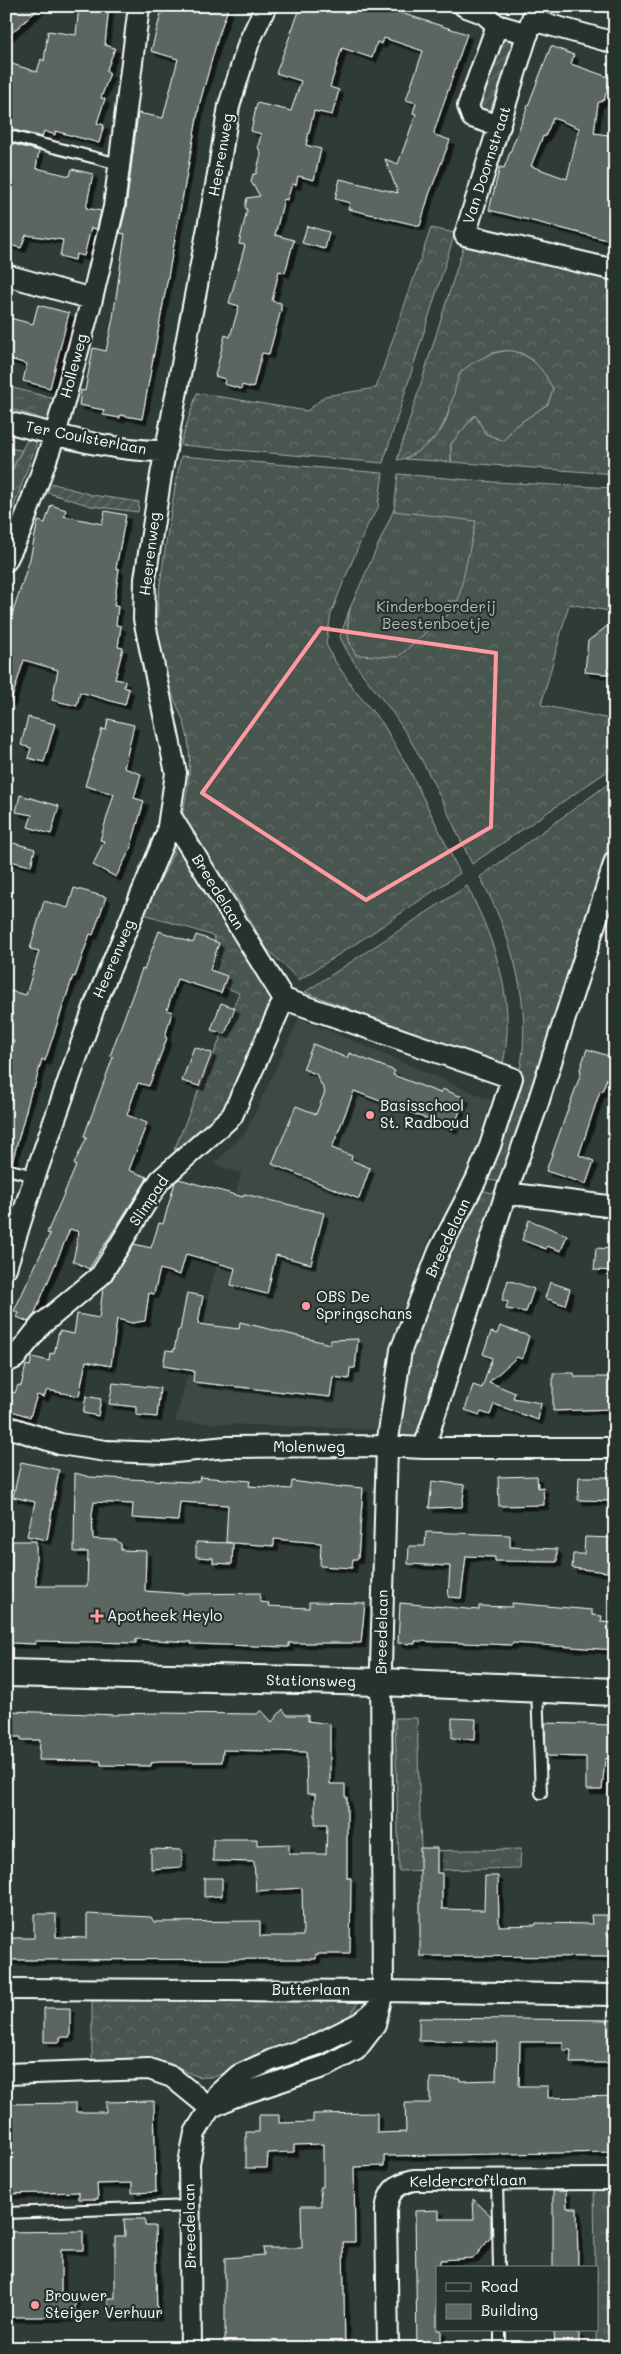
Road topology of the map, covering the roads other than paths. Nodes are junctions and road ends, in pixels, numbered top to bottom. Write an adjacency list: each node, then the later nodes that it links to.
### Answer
1 (139, 6): 9 (street, Holleweg)
2 (266, 6): 15 (street, Heerenweg)
3 (464, 6): 5 (street)
4 (532, 20): 5 (street); 6 (street); 7 (street, Van Doornstraat)
5 (496, 25): 7 (street)
6 (615, 43)
7 (500, 126): 10 (street, Van Doornstraat)
8 (6, 135): 9 (lane)
9 (119, 164): 12 (street, Holleweg)
10 (615, 270)
11 (6, 275): 12 (street)
12 (92, 299): 14 (street, Holleweg)
13 (6, 422): 14 (street, Ter Coulsterlaan)
14 (55, 435): 15 (street, Ter Coulsterlaan); 16 (street, Holleweg)
15 (166, 451): 17 (street, Heerenweg)
16 (6, 561)
17 (170, 815): 20 (street, Breedelaan); 22 (street, Heerenweg)
18 (615, 861): 19 (street)
19 (607, 917): 23 (street)
20 (284, 999): 26 (street, Slimpad); 28 (street, Breedelaan)
21 (6, 1170): 22 (lane)
22 (35, 1176): 25 (street, Heerenweg)
23 (506, 1193): 24 (street); 29 (street)
24 (615, 1207)
25 (6, 1268)
26 (6, 1362)
27 (6, 1426): 28 (street, Molenweg)
28 (386, 1446): 29 (street, Molenweg); 32 (street, Breedelaan)
29 (424, 1448): 30 (street, Molenweg)
30 (615, 1448)
31 (6, 1673): 32 (street, Stationsweg)
32 (381, 1682): 33 (street, Stationsweg); 38 (street, Breedelaan)
33 (537, 1688): 34 (street, Stationsweg); 35 (lane)
34 (615, 1692)
35 (541, 1793)
36 (6, 1989): 38 (street, Butterlaan)
37 (615, 1995): 38 (street, Butterlaan)
38 (381, 1999): 40 (street, Breedelaan)
39 (6, 2074): 40 (street)
40 (210, 2108): 43 (street, Breedelaan)
41 (615, 2179): 42 (street, Keldercroftlaan)
42 (497, 2180): 45 (lane); 48 (street, Keldercroftlaan)
43 (190, 2206): 44 (lane); 47 (street, Breedelaan)
44 (6, 2213)
45 (499, 2266)
46 (500, 2332): 49 (lane)
47 (191, 2348)
48 (388, 2348)
49 (500, 2348)

